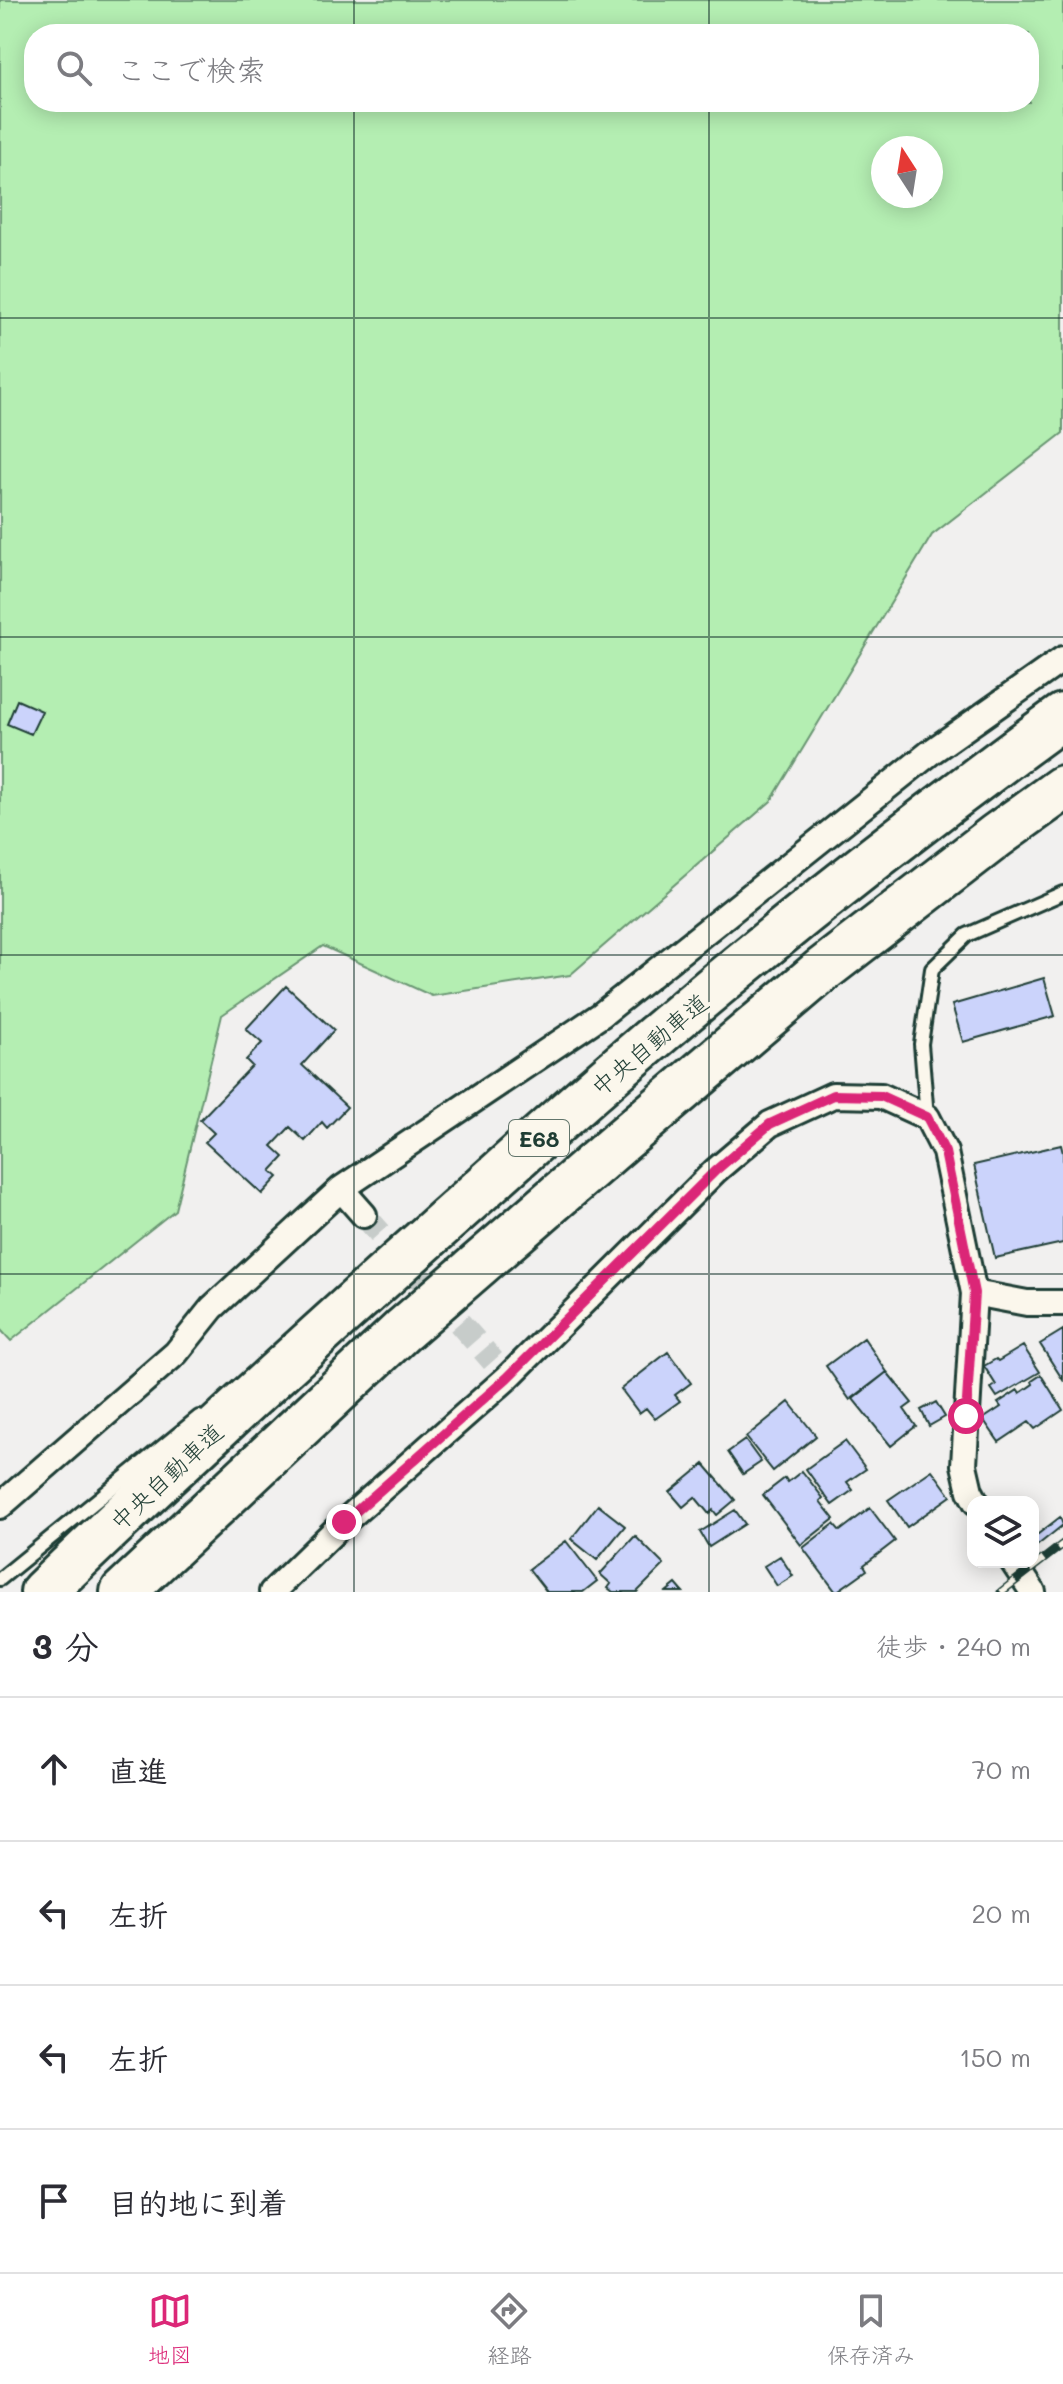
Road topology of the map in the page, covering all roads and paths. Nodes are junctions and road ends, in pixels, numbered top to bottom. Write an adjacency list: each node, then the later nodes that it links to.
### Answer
1 (1063, 659): 6 (street)
2 (1063, 716): 8 (highway, 中央自動車道 / E68)
3 (1063, 788): 18 (highway, E68)
4 (1063, 893): 5 (lane)
5 (927, 1117): 9 (street); 19 (street)
6 (341, 1189): 7 (street); 14 (street)
7 (364, 1215)
8 (371, 1287): 11 (lane); 17 (highway, 中央自動車道 / E68)
9 (974, 1293): 10 (street); 13 (street)
10 (1063, 1303)
11 (263, 1369)
12 (215, 1405): 16 (lane)
13 (973, 1496)
14 (0, 1506)
15 (1017, 1568): 20 (street)
16 (0, 1579)
17 (43, 1592)
18 (123, 1592)
19 (272, 1592)
20 (1033, 1592)

